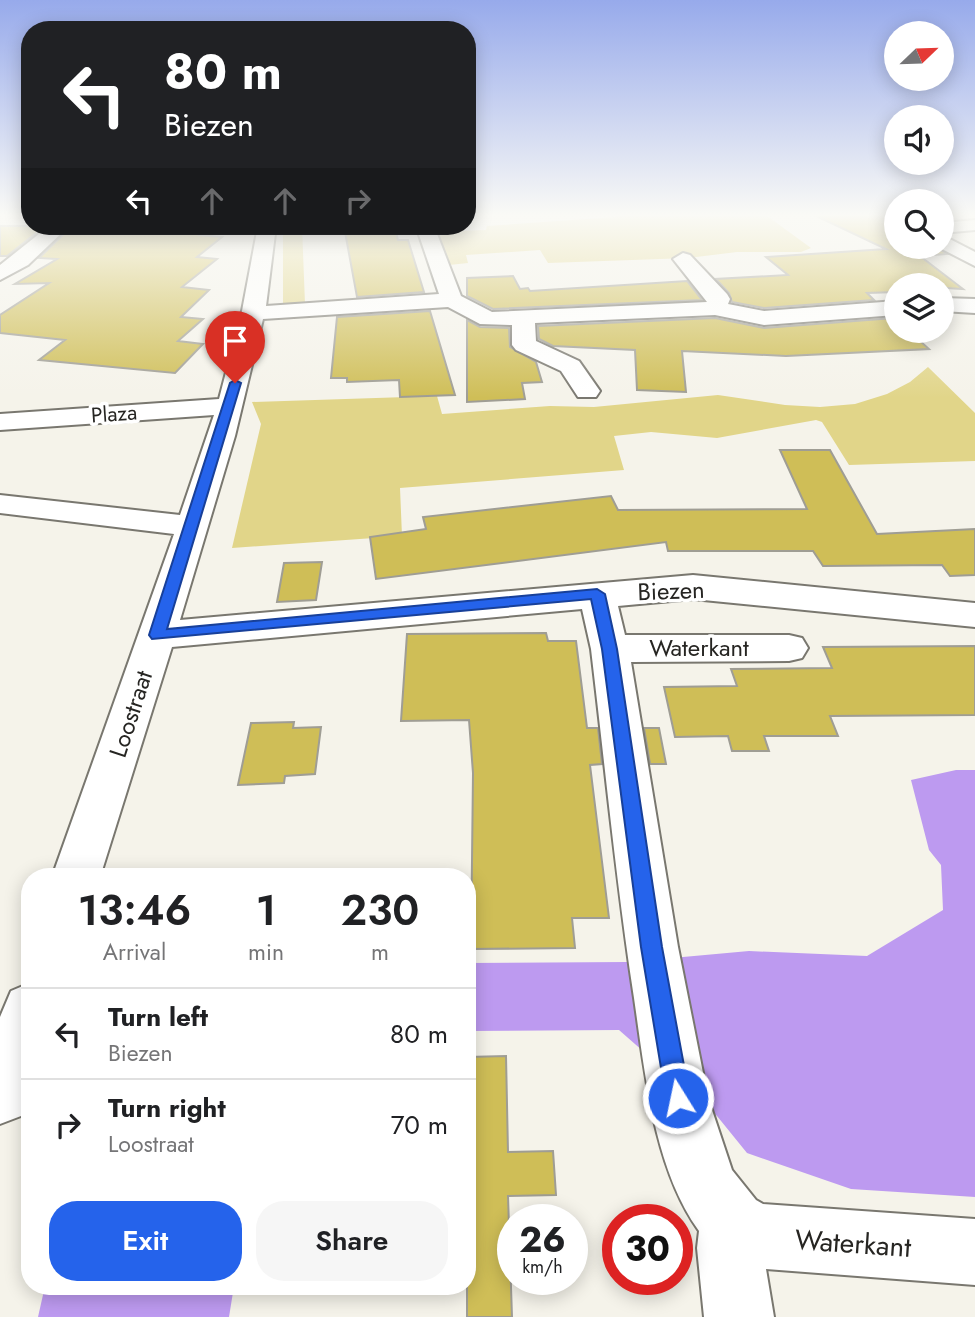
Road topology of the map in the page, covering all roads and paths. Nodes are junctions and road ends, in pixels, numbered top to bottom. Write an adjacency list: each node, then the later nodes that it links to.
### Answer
1 (260, 274): 9 (street, Loostraat)
2 (443, 274): 4 (street)
3 (697, 274): 7 (street)
4 (452, 300): 9 (street); 10 (street)
5 (954, 305): 6 (street)
6 (975, 306)
7 (715, 308): 8 (street); 10 (street)
8 (884, 309)
9 (255, 313): 12 (street, Loostraat)
10 (523, 319): 11 (street)
11 (587, 391)
12 (229, 406): 13 (street, Plaza); 15 (street, Loostraat)
13 (0, 422)
14 (0, 505): 15 (street)
15 (193, 526): 18 (street, Loostraat)
16 (597, 594): 17 (street, Biezen); 18 (street, Biezen); 20 (street, Waterkant)
17 (975, 615)
18 (157, 635): 21 (street, Loostraat)
19 (789, 648): 20 (street, Waterkant)
20 (610, 649): 24 (street, Waterkant)
21 (79, 868)
22 (21, 1036): 23 (street)
23 (0, 1095)
24 (733, 1223): 25 (street, Waterkant); 26 (street)
25 (975, 1252)
26 (739, 1317)

